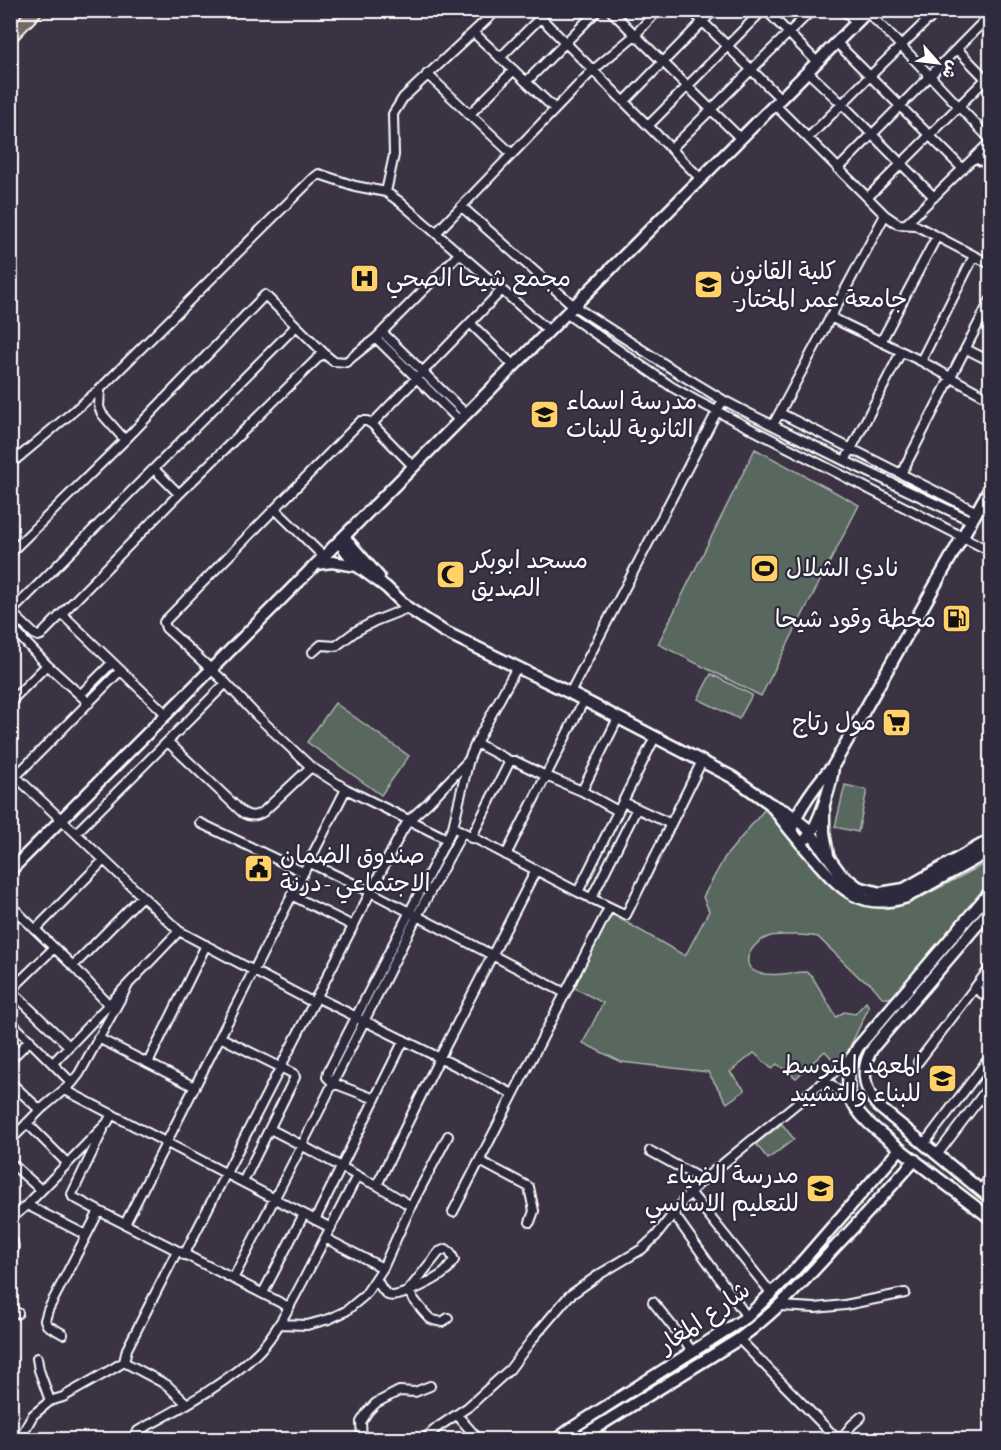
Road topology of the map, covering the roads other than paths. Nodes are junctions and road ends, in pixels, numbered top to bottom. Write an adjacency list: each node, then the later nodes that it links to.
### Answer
1 (36, 10): 24 (main road)
2 (497, 10): 21 (street)
3 (533, 10): 16 (street)
4 (548, 10): 16 (street)
5 (598, 10): 25 (street)
6 (610, 10): 23 (street)
7 (658, 10): 23 (street)
8 (691, 10): 19 (street)
9 (714, 10): 19 (street)
10 (764, 10): 22 (street); 28 (street)
11 (812, 10): 22 (street)
12 (844, 10): 20 (street)
13 (921, 10): 17 (street)
14 (938, 10): 17 (street)
15 (868, 11): 20 (main road); 27 (street)
16 (540, 18): 25 (street); 30 (street)
17 (929, 20): 27 (street)
18 (989, 20): 29 (street)
19 (703, 22): 28 (street); 32 (street)
20 (857, 23): 26 (main road)
21 (474, 33): 30 (street); 37 (street)
22 (789, 33): 31 (street); 34 (street)
23 (635, 35): 32 (street); 35 (street)
24 (10, 37)
25 (565, 43): 35 (street); 41 (street)
26 (837, 43): 31 (main road); 39 (street)
27 (903, 45): 38 (street); 39 (street)
28 (728, 46): 34 (street); 42 (street)
29 (957, 49): 38 (street); 40 (street)
30 (500, 58): 33 (street)
31 (818, 62): 36 (main road)
32 (663, 63): 42 (street); 43 (street)
33 (514, 70): 41 (street); 50 (street)
34 (752, 70): 44 (street); 49 (street)
35 (592, 71): 43 (street); 48 (street)
36 (808, 72): 44 (main road); 45 (street)
37 (427, 74): 50 (street); 65 (street)
38 (930, 75): 46 (street); 47 (street)
39 (870, 76): 45 (street); 46 (street)
40 (989, 79): 47 (street)
41 (526, 82): 48 (street)
42 (687, 87): 49 (street); 51 (street)
43 (624, 102): 51 (street)
44 (778, 102): 54 (street); 55 (main road)
45 (842, 104): 52 (street); 54 (street)
46 (900, 106): 52 (street); 53 (street)
47 (958, 107): 53 (street); 56 (street)
48 (555, 109): 58 (street)
49 (711, 110): 55 (street); 57 (street)
50 (469, 115): 58 (street)
51 (648, 126): 57 (street)
52 (873, 135): 60 (street); 62 (street)
53 (930, 136): 60 (street); 63 (street)
54 (808, 138): 62 (street)
55 (741, 139): 64 (main road)
56 (990, 140): 59 (street)
57 (671, 149): 64 (street)
58 (512, 154): 68 (street)
59 (975, 158): 61 (street); 63 (street)
60 (901, 164): 66 (street); 67 (street)
61 (990, 165)
62 (838, 169): 66 (street)
63 (963, 169): 67 (street)
64 (701, 179): 78 (main road)
65 (386, 192): 71 (street); 95 (street)
66 (868, 197): 69 (street)
67 (934, 197): 70 (street)
68 (462, 207): 71 (street); 78 (street)
69 (885, 215): 70 (street); 80 (street)
70 (906, 224): 72 (street)
71 (436, 233): 73 (street)
72 (937, 236): 74 (street); 86 (street)
73 (460, 253): 76 (street); 84 (street)
74 (974, 256): 75 (street); 90 (street)
75 (990, 264)
76 (502, 290): 81 (street); 83 (street)
77 (990, 301): 79 (street)
78 (570, 310): 83 (main road); 97 (street); 98 (street)
79 (988, 313): 87 (street)
80 (830, 317): 86 (street); 99 (street)
81 (470, 323): 92 (street); 93 (street)
82 (296, 326): 89 (street); 103 (street); 108 (street)
83 (549, 331): 92 (main road)
84 (382, 332): 85 (street); 93 (street)
85 (376, 338): 89 (street); 93 (street)
86 (881, 342): 88 (street)
87 (966, 349): 91 (street); 94 (street)
88 (901, 352): 90 (street); 104 (street)
89 (323, 353): 111 (street)
90 (921, 361): 94 (street)
91 (990, 361)
92 (514, 366): 100 (main road)
93 (420, 375): 100 (street); 101 (street)
94 (951, 377): 96 (street); 109 (street)
95 (100, 389): 103 (street); 107 (street)
96 (990, 399)
97 (723, 400): 98 (street); 102 (street)
98 (717, 412): 115 (street); 132 (street)
99 (780, 413): 102 (street); 104 (street)
100 (463, 417): 106 (main road)
101 (372, 424): 106 (street); 112 (street)
102 (773, 425): 105 (street)
103 (124, 440): 118 (street)
104 (852, 449): 105 (street); 109 (street)
105 (845, 461): 113 (street)
106 (414, 466): 114 (main road)
107 (10, 470)
108 (155, 470): 111 (street); 122 (street)
109 (901, 474): 113 (street)
110 (990, 488): 113 (main road)
111 (179, 494): 123 (street)
112 (275, 508): 119 (street); 129 (street)
113 (974, 516): 115 (main road)
114 (356, 524): 116 (main road); 120 (main road)
115 (963, 537): 117 (street); 145 (main road)
116 (341, 539): 119 (main road); 120 (main road)
117 (990, 551)
118 (10, 553)
119 (320, 561): 120 (main road); 129 (main road)
120 (361, 563): 121 (main road)
121 (408, 608): 125 (street); 128 (main road)
122 (11, 613): 123 (street)
123 (62, 615): 126 (street)
124 (10, 626): 127 (street)
125 (313, 652)
126 (112, 663): 130 (street); 133 (street)
127 (47, 665): 133 (street); 135 (street)
128 (517, 667): 132 (main road); 141 (street)
129 (211, 670): 131 (street); 137 (main road)
130 (120, 671): 136 (street); 137 (street)
131 (226, 683): 140 (street); 146 (street)
132 (570, 693): 134 (main road)
133 (80, 695): 136 (street)
134 (584, 700): 138 (main road); 148 (street)
135 (10, 702)
136 (89, 703): 147 (street)
137 (167, 715): 158 (main road)
138 (618, 718): 139 (main road); 150 (street)
139 (655, 738): 144 (main road); 153 (street)
140 (168, 742): 146 (street); 164 (street)
141 (476, 743): 142 (street); 143 (street)
142 (469, 759): 159 (street); 162 (street)
143 (510, 761): 148 (street); 167 (street)
144 (702, 761): 154 (main road); 161 (street)
145 (833, 766): 151 (main road); 152 (main road)
146 (311, 767): 149 (street)
147 (12, 776): 158 (street)
148 (546, 776): 150 (street); 172 (street)
149 (346, 789): 159 (street); 175 (street)
150 (582, 791): 156 (street)
151 (825, 800): 166 (main road); 173 (main road)
152 (806, 801): 154 (main road); 157 (main road)
153 (623, 802): 155 (street); 156 (street)
154 (774, 805): 157 (main road); 163 (main road)
155 (637, 808): 161 (street); 184 (street)
156 (618, 811): 180 (street)
157 (796, 818): 163 (main road); 166 (main road)
158 (62, 820): 164 (street); 177 (main road)
159 (408, 820): 168 (street); 179 (street)
160 (200, 823): 178 (street)
161 (671, 824): 186 (street)
162 (453, 827): 165 (street); 168 (street)
163 (791, 831): 170 (main road)
164 (76, 833): 174 (street)
165 (462, 833): 167 (street); 189 (street)
166 (811, 834): 170 (main road); 173 (main road)
167 (471, 838): 172 (street)
168 (447, 839): 189 (street)
169 (990, 840): 173 (main road)
170 (801, 843): 171 (main road)
171 (990, 851)
172 (506, 855): 176 (street)
173 (829, 859)
174 (104, 860): 183 (street); 192 (street)
175 (308, 862): 178 (street); 179 (street)
176 (536, 870): 180 (street); 196 (street)
177 (10, 871)
178 (303, 872): 182 (street)
179 (370, 892): 189 (street); 191 (street)
180 (578, 892): 184 (street)
181 (990, 892): 215 (main road)
182 (291, 895): 191 (street); 199 (street)
183 (142, 896): 193 (street); 197 (street)
184 (591, 899): 186 (street)
185 (10, 905): 188 (street)
186 (609, 908): 203 (street)
187 (990, 910): 241 (main road)
188 (18, 912): 190 (street); 192 (street)
189 (413, 914): 196 (street); 207 (street); 208 (street)
190 (10, 919)
191 (353, 926): 204 (street)
192 (36, 929): 195 (street)
193 (178, 931): 194 (street); 200 (street)
194 (206, 945): 199 (street); 221 (street)
195 (54, 948): 197 (street); 202 (street)
196 (492, 954): 203 (street); 217 (street)
197 (73, 966): 206 (street)
198 (990, 968): 201 (street)
199 (253, 970): 204 (street); 210 (street)
200 (128, 985): 206 (street); 211 (street)
201 (975, 988): 205 (street); 219 (street)
202 (11, 990): 214 (street)
203 (565, 993): 230 (street)
204 (315, 1000): 207 (street); 222 (street)
205 (990, 1000)
206 (109, 1005): 214 (street)
207 (357, 1016): 208 (street); 226 (street)
208 (365, 1020): 213 (street); 226 (street)
209 (10, 1021): 212 (street)
210 (220, 1037): 222 (street); 228 (street)
211 (99, 1038): 221 (street); 225 (street)
212 (30, 1040): 218 (street); 220 (street)
213 (404, 1040): 217 (street); 231 (street)
214 (69, 1046): 220 (street)
215 (855, 1053): 224 (street); 232 (main road)
216 (990, 1056): 241 (street)
217 (440, 1057): 230 (street); 256 (street)
218 (10, 1060)
219 (918, 1062)
220 (53, 1063): 225 (street)
221 (148, 1063): 228 (street)
222 (280, 1068): 237 (street); 251 (street)
223 (10, 1082): 233 (street)
224 (823, 1082): 232 (street); 254 (street)
225 (72, 1083): 229 (street)
226 (333, 1083): 231 (street); 242 (street)
227 (990, 1085): 245 (street)
228 (195, 1087): 240 (street)
229 (65, 1090): 233 (street); 234 (street)
230 (513, 1094): 247 (street)
231 (375, 1099): 250 (street)
232 (856, 1108): 243 (main road)
233 (40, 1110): 235 (street)
234 (112, 1114): 236 (street); 240 (street)
235 (27, 1123): 239 (street); 249 (street)
236 (107, 1123): 249 (street); 264 (street)
237 (270, 1130): 242 (street); 255 (street)
238 (448, 1136): 263 (street)
239 (12, 1137)
240 (167, 1142): 251 (street); 272 (street)
241 (924, 1144): 245 (main road)
242 (303, 1146): 250 (street); 260 (street)
243 (900, 1149): 246 (main road); 280 (main road, شارع المغار)
244 (650, 1151): 254 (street)
245 (937, 1155): 258 (main road)
246 (915, 1160): 269 (main road); 283 (main road, شارع المغار)
247 (480, 1161): 265 (street); 271 (street)
248 (10, 1162): 257 (street)
249 (68, 1163): 257 (street)
250 (342, 1167): 252 (street); 270 (street)
251 (226, 1173): 255 (street); 277 (street)
252 (357, 1176): 256 (street); 273 (street)
253 (990, 1177): 258 (street)
254 (703, 1180): 259 (street)
255 (243, 1182): 260 (street)
256 (377, 1185): 263 (street)
257 (41, 1190): 262 (street)
258 (981, 1190): 261 (main road)
259 (690, 1192): 266 (street); 287 (street)
260 (274, 1198): 267 (street); 281 (street)
261 (990, 1198)
262 (27, 1204): 268 (street); 275 (street)
263 (411, 1206): 279 (street)
264 (99, 1211): 272 (street); 275 (street)
265 (453, 1212)
266 (673, 1213): 291 (street); 302 (street)
267 (304, 1214): 270 (street); 285 (street)
268 (11, 1218)
269 (990, 1218)
270 (315, 1220): 273 (street)
271 (530, 1222)
272 (125, 1224): 277 (street)
273 (331, 1228): 276 (street)
274 (10, 1236): 278 (street)
275 (86, 1236): 294 (street)
276 (325, 1238): 279 (street); 290 (street)
277 (181, 1253): 281 (street); 298 (street)
278 (10, 1258)
279 (383, 1268): 282 (street)
280 (794, 1272): 283 (main road); 287 (main road, شارع المغار)
281 (233, 1279): 285 (street)
282 (376, 1280): 284 (street); 293 (street)
283 (804, 1281): 289 (main road, شارع المغار)
284 (408, 1291): 284 (street); 292 (street)
285 (263, 1293): 290 (street)
286 (905, 1293): 289 (street)
287 (771, 1294): 291 (main road, شارع المغار)
288 (653, 1302): 296 (street)
289 (780, 1306): 295 (main road, شارع المغار)
290 (289, 1307): 293 (street)
291 (747, 1317): 296 (main road, شارع المغار)
292 (448, 1318)
293 (279, 1324): 301 (street)
294 (63, 1334)
295 (739, 1339): 305 (main road, شارع المغار); 312 (street)
296 (693, 1352): 304 (main road, شارع المغار)
297 (37, 1358): 300 (street)
298 (124, 1362): 300 (street); 301 (street)
299 (429, 1386): 308 (street)
300 (50, 1401): 306 (street)
301 (187, 1404): 307 (street)
302 (457, 1415): 309 (street); 310 (street)
303 (861, 1417): 312 (street)
304 (572, 1428): 305 (main road); 311 (main road, شارع المغار)
305 (577, 1439)
306 (19, 1440)
307 (135, 1440)
308 (362, 1440)
309 (423, 1440)
310 (478, 1440)
311 (556, 1440)
312 (839, 1440)

